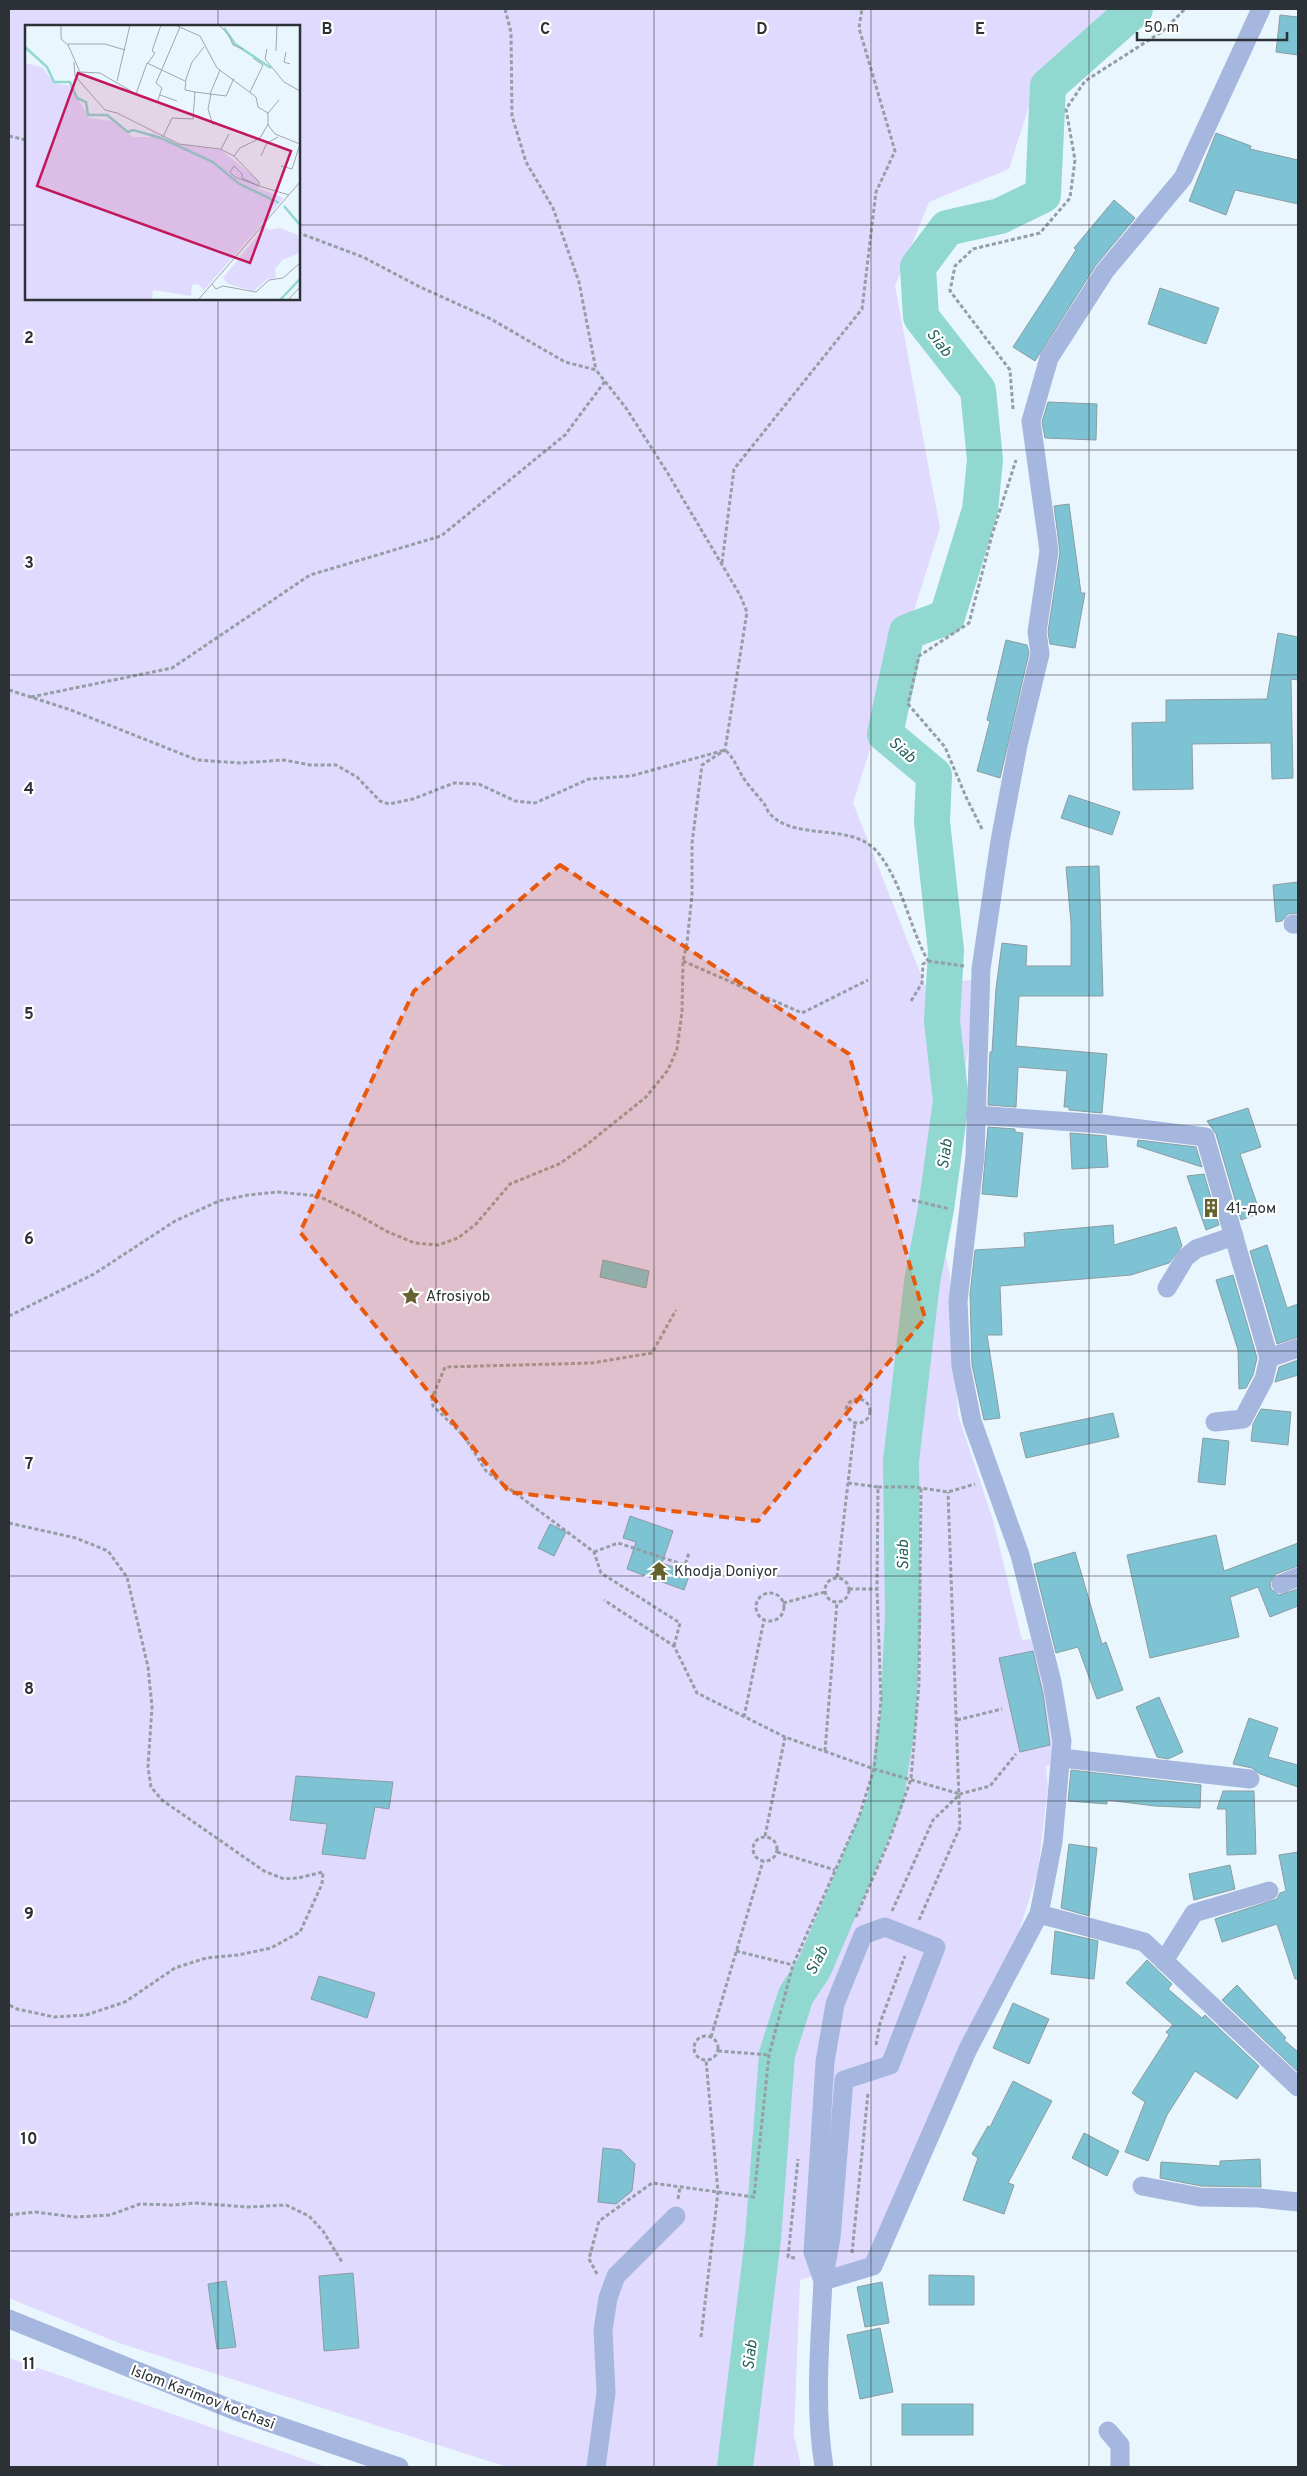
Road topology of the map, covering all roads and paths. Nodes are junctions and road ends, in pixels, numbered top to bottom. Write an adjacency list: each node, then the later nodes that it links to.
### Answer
1 (505, 9): 8 (path)
2 (862, 9): 12 (path)
3 (1185, 9): 10 (path)
4 (1261, 9): 16 (street)
5 (9, 136): 6 (path)
6 (25, 140)
7 (300, 233): 8 (path)
8 (596, 370): 9 (path)
9 (606, 380): 12 (path); 14 (path)
10 (1014, 417)
11 (1018, 455): 16 (path)
12 (722, 564): 15 (path)
13 (9, 690): 14 (path)
14 (30, 697): 15 (path)
15 (726, 750): 17 (path); 18 (path)
16 (997, 857): 19 (street)
17 (683, 961): 20 (path); 28 (path)
18 (928, 961): 19 (path); 21 (path)
19 (981, 969): 22 (street)
20 (868, 980)
21 (911, 1001)
22 (976, 1115): 25 (street); 33 (street)
23 (912, 1200): 24 (path)
24 (950, 1209)
25 (1234, 1236): 26 (street); 30 (street)
26 (1167, 1288)
27 (676, 1310): 39 (path)
28 (9, 1316)
29 (1298, 1348): 30 (street)
30 (1269, 1358): 31 (street)
31 (1215, 1422)
32 (855, 1423): 32 (path); 34 (path)
33 (992, 1479): 37 (path); 58 (street)
34 (848, 1483): 35 (path); 41 (path)
35 (878, 1487): 36 (path); 45 (path)
36 (921, 1488): 37 (path); 60 (path)
37 (948, 1492): 54 (path)
38 (9, 1523): 73 (path)
39 (594, 1552): 40 (path); 51 (path)
40 (689, 1553)
41 (837, 1577): 44 (path); 46 (path)
42 (1298, 1577): 43 (street)
43 (1281, 1584)
44 (849, 1589): 45 (path); 48 (path)
45 (877, 1589): 59 (path)
46 (825, 1592): 48 (path); 49 (path)
47 (604, 1600): 51 (path)
48 (837, 1602): 56 (path)
49 (783, 1603): 50 (path); 50 (path)
50 (764, 1620): 53 (path)
51 (674, 1646): 53 (path)
52 (1002, 1709): 54 (path)
53 (744, 1718): 55 (path)
54 (957, 1720): 62 (path)
55 (784, 1737): 56 (path); 63 (path)
56 (824, 1751): 59 (path)
57 (1016, 1754): 62 (path)
58 (1061, 1758): 61 (street); 68 (street)
59 (874, 1769): 60 (path); 66 (path)
60 (911, 1779): 62 (path)
61 (1250, 1779)
62 (960, 1794): 69 (path)
63 (765, 1836): 64 (path); 65 (path)
64 (776, 1852): 65 (path); 66 (path)
65 (763, 1861): 70 (path)
66 (835, 1870): 72 (path)
67 (1269, 1891): 71 (street)
68 (1039, 1914): 71 (street); 85 (street)
69 (885, 1927): 85 (street); 85 (street)
70 (736, 1951): 72 (path); 74 (path)
71 (1164, 1961): 78 (street)
72 (793, 1965): 76 (path)
73 (9, 2005)
74 (711, 2037): 75 (path); 77 (path)
75 (718, 2051): 76 (path); 77 (path)
76 (768, 2055): 80 (path)
77 (706, 2060): 80 (path)
78 (1298, 2087)
79 (1142, 2186): 81 (street)
80 (718, 2192): 86 (path); 88 (path)
81 (1298, 2202)
82 (9, 2215): 84 (path)
83 (676, 2216): 86 (street)
84 (342, 2262)
85 (824, 2281): 92 (street)
86 (608, 2298): 91 (street)
87 (9, 2319): 90 (street, Islom Karimov ko'chasi)
88 (701, 2337)
89 (1108, 2431): 93 (street)
90 (399, 2467)
91 (596, 2467)
92 (824, 2467)
93 (1120, 2467)

